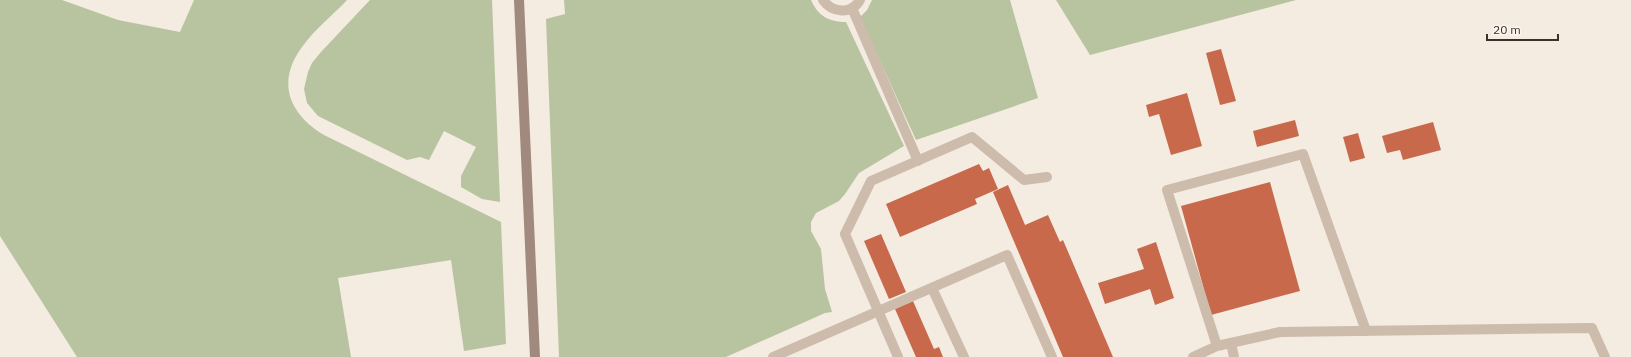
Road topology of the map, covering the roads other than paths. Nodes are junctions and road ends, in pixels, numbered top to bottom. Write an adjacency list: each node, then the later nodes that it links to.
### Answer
1 (519, 0): 12 (main road)
2 (823, 0): 4 (lane)
3 (860, 0): 4 (lane)
4 (852, 8): 5 (lane)
5 (918, 160): 6 (lane); 8 (lane)
6 (1047, 177)
7 (932, 288): 8 (lane); 15 (lane); 16 (lane)
8 (878, 311): 13 (lane); 14 (lane)
9 (1366, 331): 10 (lane); 11 (lane); 19 (lane)
10 (1231, 343): 11 (lane); 18 (lane)
11 (1217, 346): 17 (lane)
12 (535, 357)
13 (773, 357)
14 (898, 357)
15 (964, 357)
16 (1052, 357)
17 (1192, 357)
18 (1234, 357)
19 (1605, 357)

